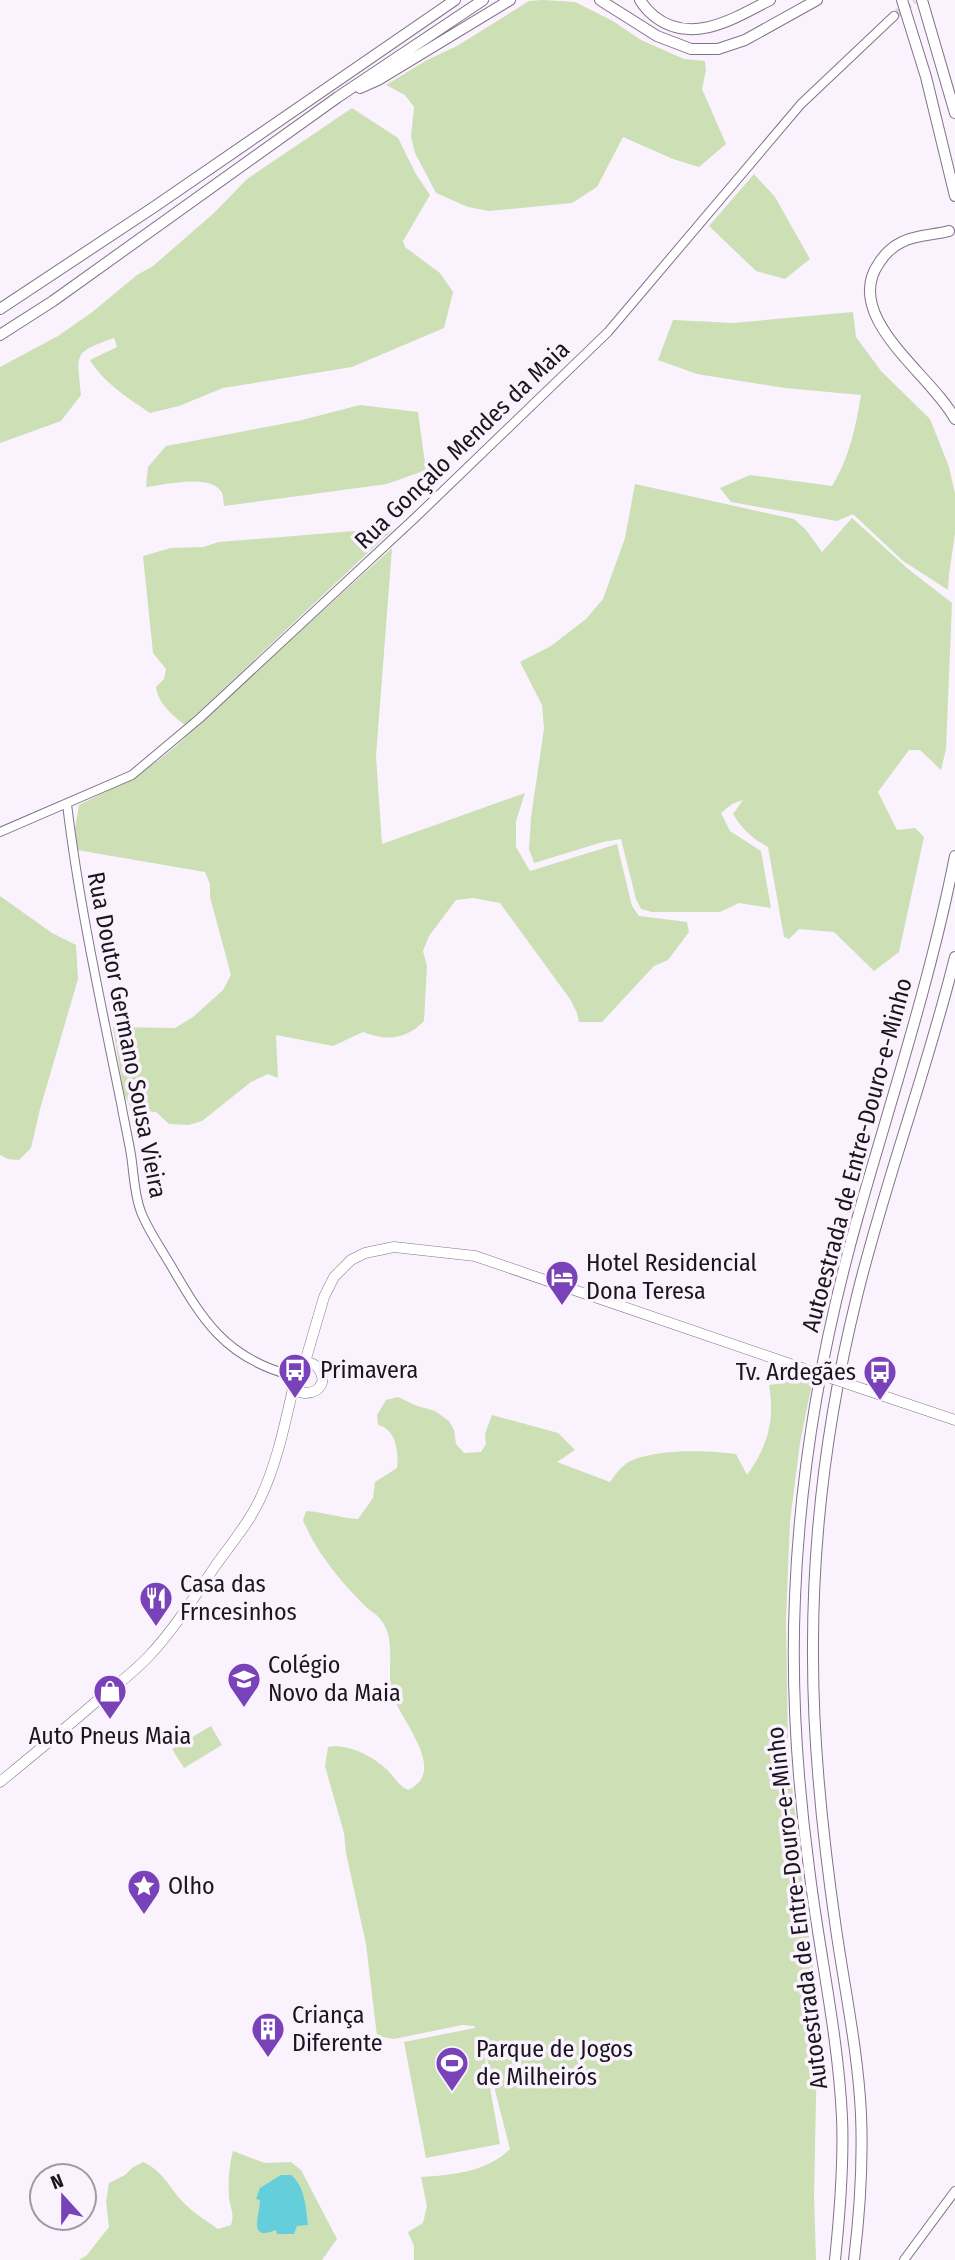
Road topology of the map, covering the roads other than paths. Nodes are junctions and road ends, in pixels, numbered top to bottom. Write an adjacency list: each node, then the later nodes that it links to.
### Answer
1 (455, 0): 17 (highway)
2 (483, 0): 13 (highway)
3 (510, 0): 11 (highway)
4 (521, 0): 11 (highway)
5 (600, 0): 8 (highway)
6 (640, 0): 7 (highway)
7 (770, 0)
8 (817, 0)
9 (902, 0): 15 (highway)
10 (922, 0): 14 (highway)
11 (490, 12): 13 (highway)
12 (894, 16): 20 (street, Rua Gonçalo Mendes da Maia)
13 (338, 97): 18 (highway)
14 (955, 113)
15 (955, 196)
16 (949, 232): 19 (highway)
17 (0, 309)
18 (0, 335)
19 (955, 419)
20 (67, 804): 21 (street, Rua Gonçalo Mendes da Maia); 25 (street, Rua Doutor Germano Sousa Vieira)
21 (0, 832)
22 (955, 856): 30 (highway, Autoestrada de Entre-Douro-e-Minho)
23 (955, 957): 31 (highway, Autoestrada de Entre-Douro-e-Minho)
24 (305, 1362): 25 (main road); 26 (main road); 27 (main road, bridge)
25 (290, 1375): 26 (main road)
26 (293, 1388): 28 (main road)
27 (955, 1420)
28 (0, 1782)
29 (955, 2191): 32 (street)
30 (835, 2260)
31 (854, 2260)
32 (904, 2260)

